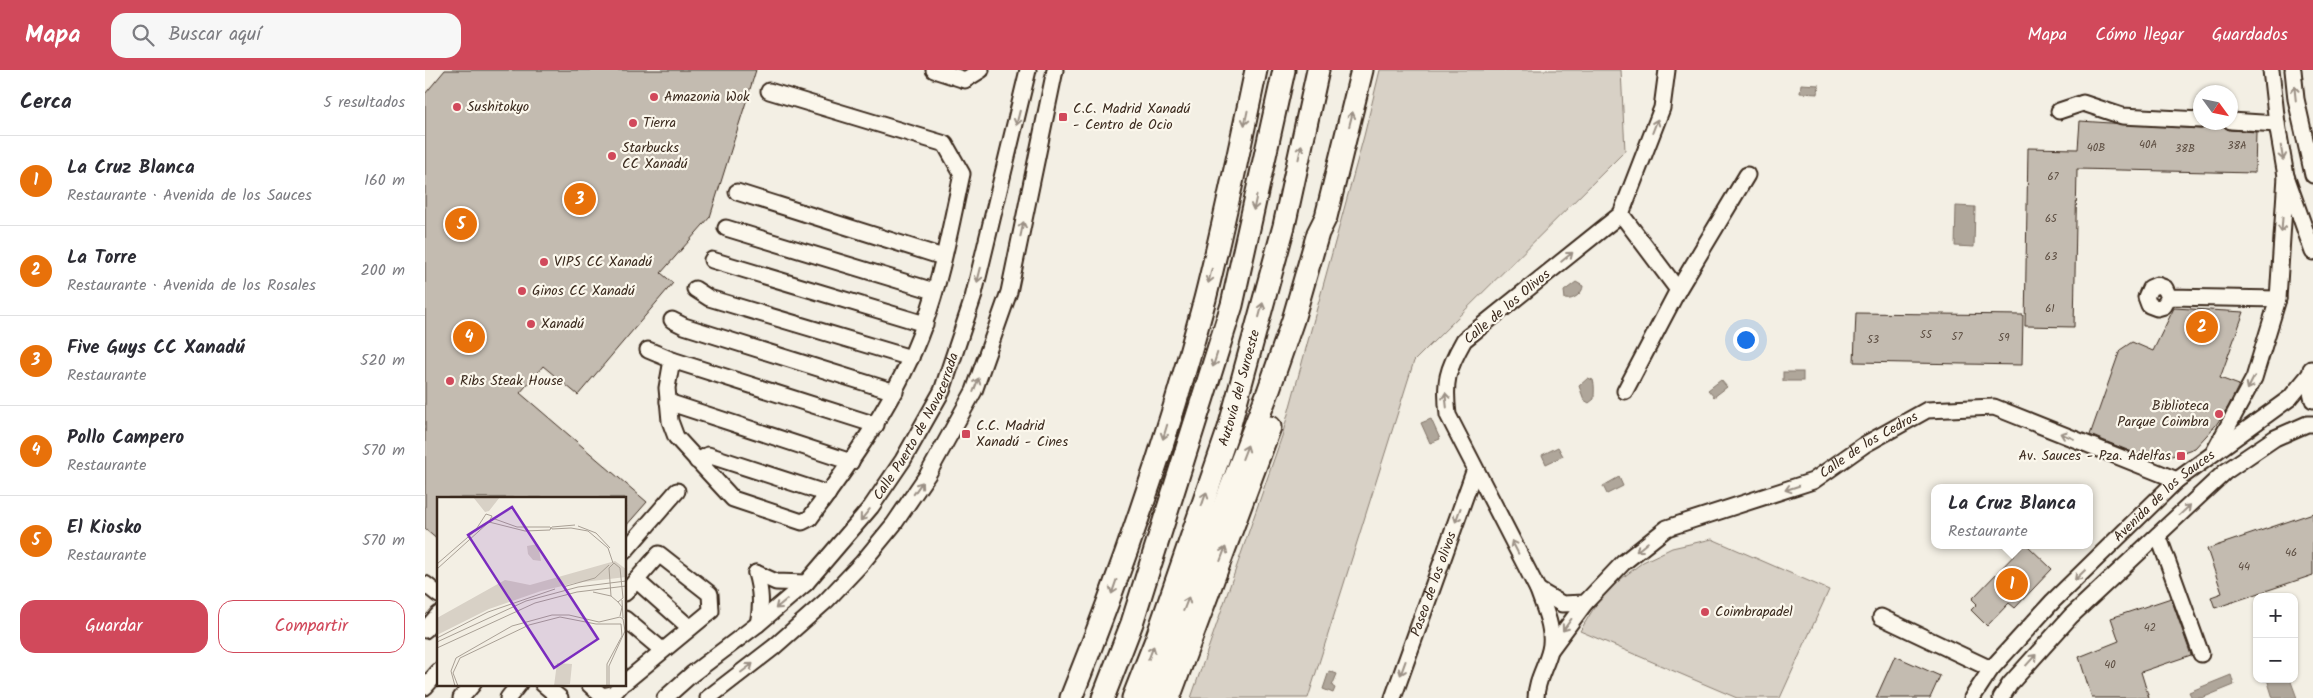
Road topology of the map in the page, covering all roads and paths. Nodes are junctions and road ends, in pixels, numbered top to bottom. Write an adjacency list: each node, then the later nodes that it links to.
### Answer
1 (934, 70): 2 (street)
2 (981, 70)
3 (1028, 70): 54 (street, Calle Puerto de Navacerrada, one-way to 54)
4 (1055, 70): 83 (street, one-way to 4)
5 (1256, 70): 84 (highway, one-way to 84)
6 (1284, 70): 85 (highway, one-way to 85)
7 (1318, 70): 86 (highway, Autovía del Suroeste, one-way to 7)
8 (1362, 70): 22 (highway, one-way to 8)
9 (1667, 70): 21 (street, one-way to 9)
10 (2271, 70): 16 (street)
11 (2293, 70): 18 (street, one-way to 11)
12 (769, 91): 25 (street)
13 (2059, 111): 14 (street)
14 (2193, 120)
15 (2238, 121): 16 (street)
16 (2277, 124): 19 (street, one-way to 19)
17 (1747, 175): 28 (street)
18 (2313, 175)
19 (2286, 176): 24 (street); 31 (street, one-way to 31)
20 (737, 192): 25 (street)
21 (1621, 214): 28 (street); 47 (street, Calle de los Olivos, one-way to 21)
22 (1326, 217): 87 (highway, one-way to 22); 88 (highway, one-way to 22)
23 (726, 228): 29 (street)
24 (2313, 252)
25 (943, 257): 29 (street)
26 (712, 260): 33 (street)
27 (695, 289): 35 (street)
28 (1678, 290): 38 (street)
29 (934, 291): 33 (street)
30 (2169, 297): 31 (street)
31 (2278, 299): 44 (street, one-way to 44)
32 (671, 320): 39 (street)
33 (925, 324): 35 (street)
34 (648, 350): 36 (street)
35 (911, 358): 39 (street)
36 (672, 360): 41 (street); 43 (street)
37 (2311, 369): 40 (street); 44 (street, Avenida de los Sauces)
38 (1625, 391)
39 (895, 392): 43 (street)
40 (2313, 400)
41 (668, 402): 45 (street); 46 (street)
42 (2313, 424): 51 (street, Avenida de los Sauces, one-way to 42)
43 (876, 425): 46 (street)
44 (2211, 455): 48 (street, Avenida de los Sauces)
45 (697, 461): 50 (street); 50 (street)
46 (851, 462): 50 (street)
47 (1475, 469): 56 (street, Calle de los Olivos, one-way to 47); 89 (street, Paseo de los olivos, one-way to 89)
48 (2177, 480): 59 (street, Calle de los Cedros, one-way to 59); 69 (street, Avenida de los Sauces, one-way to 69)
49 (677, 491): 52 (street)
50 (828, 494)
51 (2159, 535): 68 (street); 92 (street, Avenida de los Sauces, one-way to 51)
52 (626, 550)
53 (636, 580): 58 (street); 64 (street); 64 (street)
54 (806, 583): 63 (street, Calle Puerto de Navacerrada, one-way to 63); 63 (street)
55 (425, 584): 57 (street)
56 (1537, 590): 59 (street); 66 (street, Calle de los Olivos)
57 (437, 593)
58 (626, 593)
59 (1585, 602): 66 (street, Calle de los Cedros, one-way to 66)
60 (437, 616): 65 (street)
61 (1881, 617): 69 (street)
62 (626, 620): 67 (street)
63 (758, 624): 82 (street, Calle Puerto de Navacerrada)
64 (690, 628): 67 (street)
65 (425, 630)
66 (1551, 649): 78 (street)
67 (662, 650): 71 (street)
68 (2201, 654)
69 (1991, 669): 91 (street, Avenida de los Sauces)
70 (437, 673): 77 (street)
71 (627, 676)
72 (471, 686): 80 (street)
73 (517, 686): 79 (street)
74 (545, 686): 81 (street)
75 (591, 686): 76 (street)
76 (619, 686)
77 (425, 687)
78 (1536, 691): 90 (street)
79 (509, 697)
80 (461, 698)
81 (560, 698)
82 (665, 698)
83 (708, 698)
84 (1071, 698)
85 (1103, 698)
86 (1133, 698)
87 (1149, 698)
88 (1169, 698)
89 (1393, 698)
90 (1523, 698)
91 (1972, 698)
92 (2001, 698)

